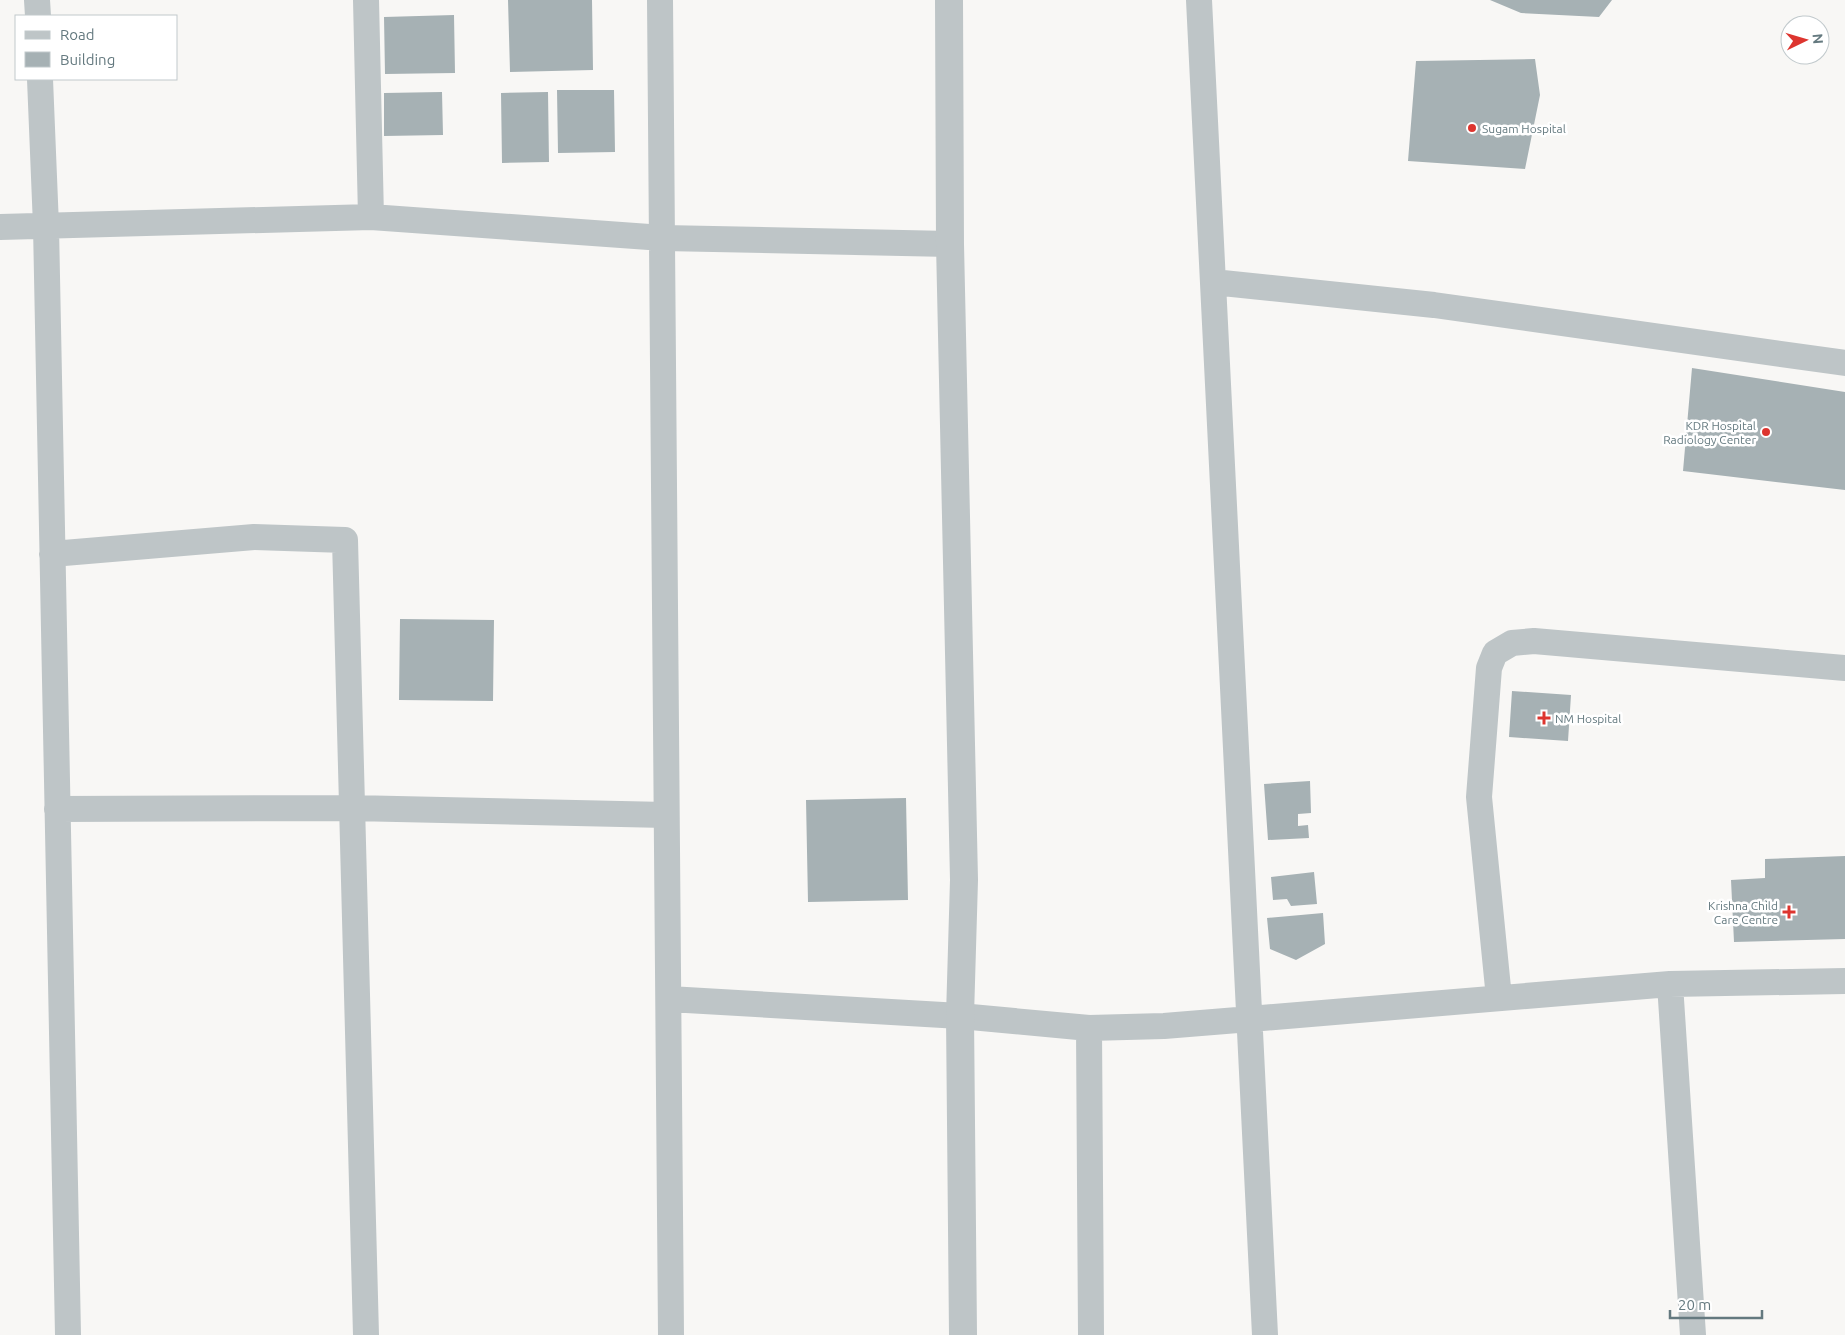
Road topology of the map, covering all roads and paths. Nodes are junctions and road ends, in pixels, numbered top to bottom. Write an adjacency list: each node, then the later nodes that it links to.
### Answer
1 (37, 0): 6 (street)
2 (366, 0): 8 (street)
3 (660, 0): 11 (street)
4 (949, 0): 12 (street)
5 (1199, 0): 13 (street)
6 (38, 15)
7 (40, 80): 9 (street)
8 (371, 217): 9 (street); 11 (street)
9 (46, 226): 10 (street); 15 (street)
10 (0, 227)
11 (663, 238): 12 (street); 19 (street)
12 (950, 244): 24 (street)
13 (1213, 282): 14 (street); 25 (street)
14 (1845, 363)
15 (52, 554): 17 (street); 18 (street)
16 (1845, 668): 22 (street)
17 (352, 808): 18 (street); 19 (street); 28 (street)
18 (57, 809): 27 (street)
19 (666, 815): 23 (street)
20 (1845, 981): 21 (street)
21 (1670, 984): 22 (street); 33 (street)
22 (1499, 998): 25 (street)
23 (669, 999): 24 (street); 29 (street)
24 (960, 1016): 26 (street); 30 (street)
25 (1250, 1019): 26 (street); 32 (street)
26 (1089, 1028): 31 (street)
27 (68, 1335)
28 (366, 1335)
29 (671, 1335)
30 (964, 1335)
31 (1091, 1335)
32 (1265, 1335)
33 (1692, 1335)

